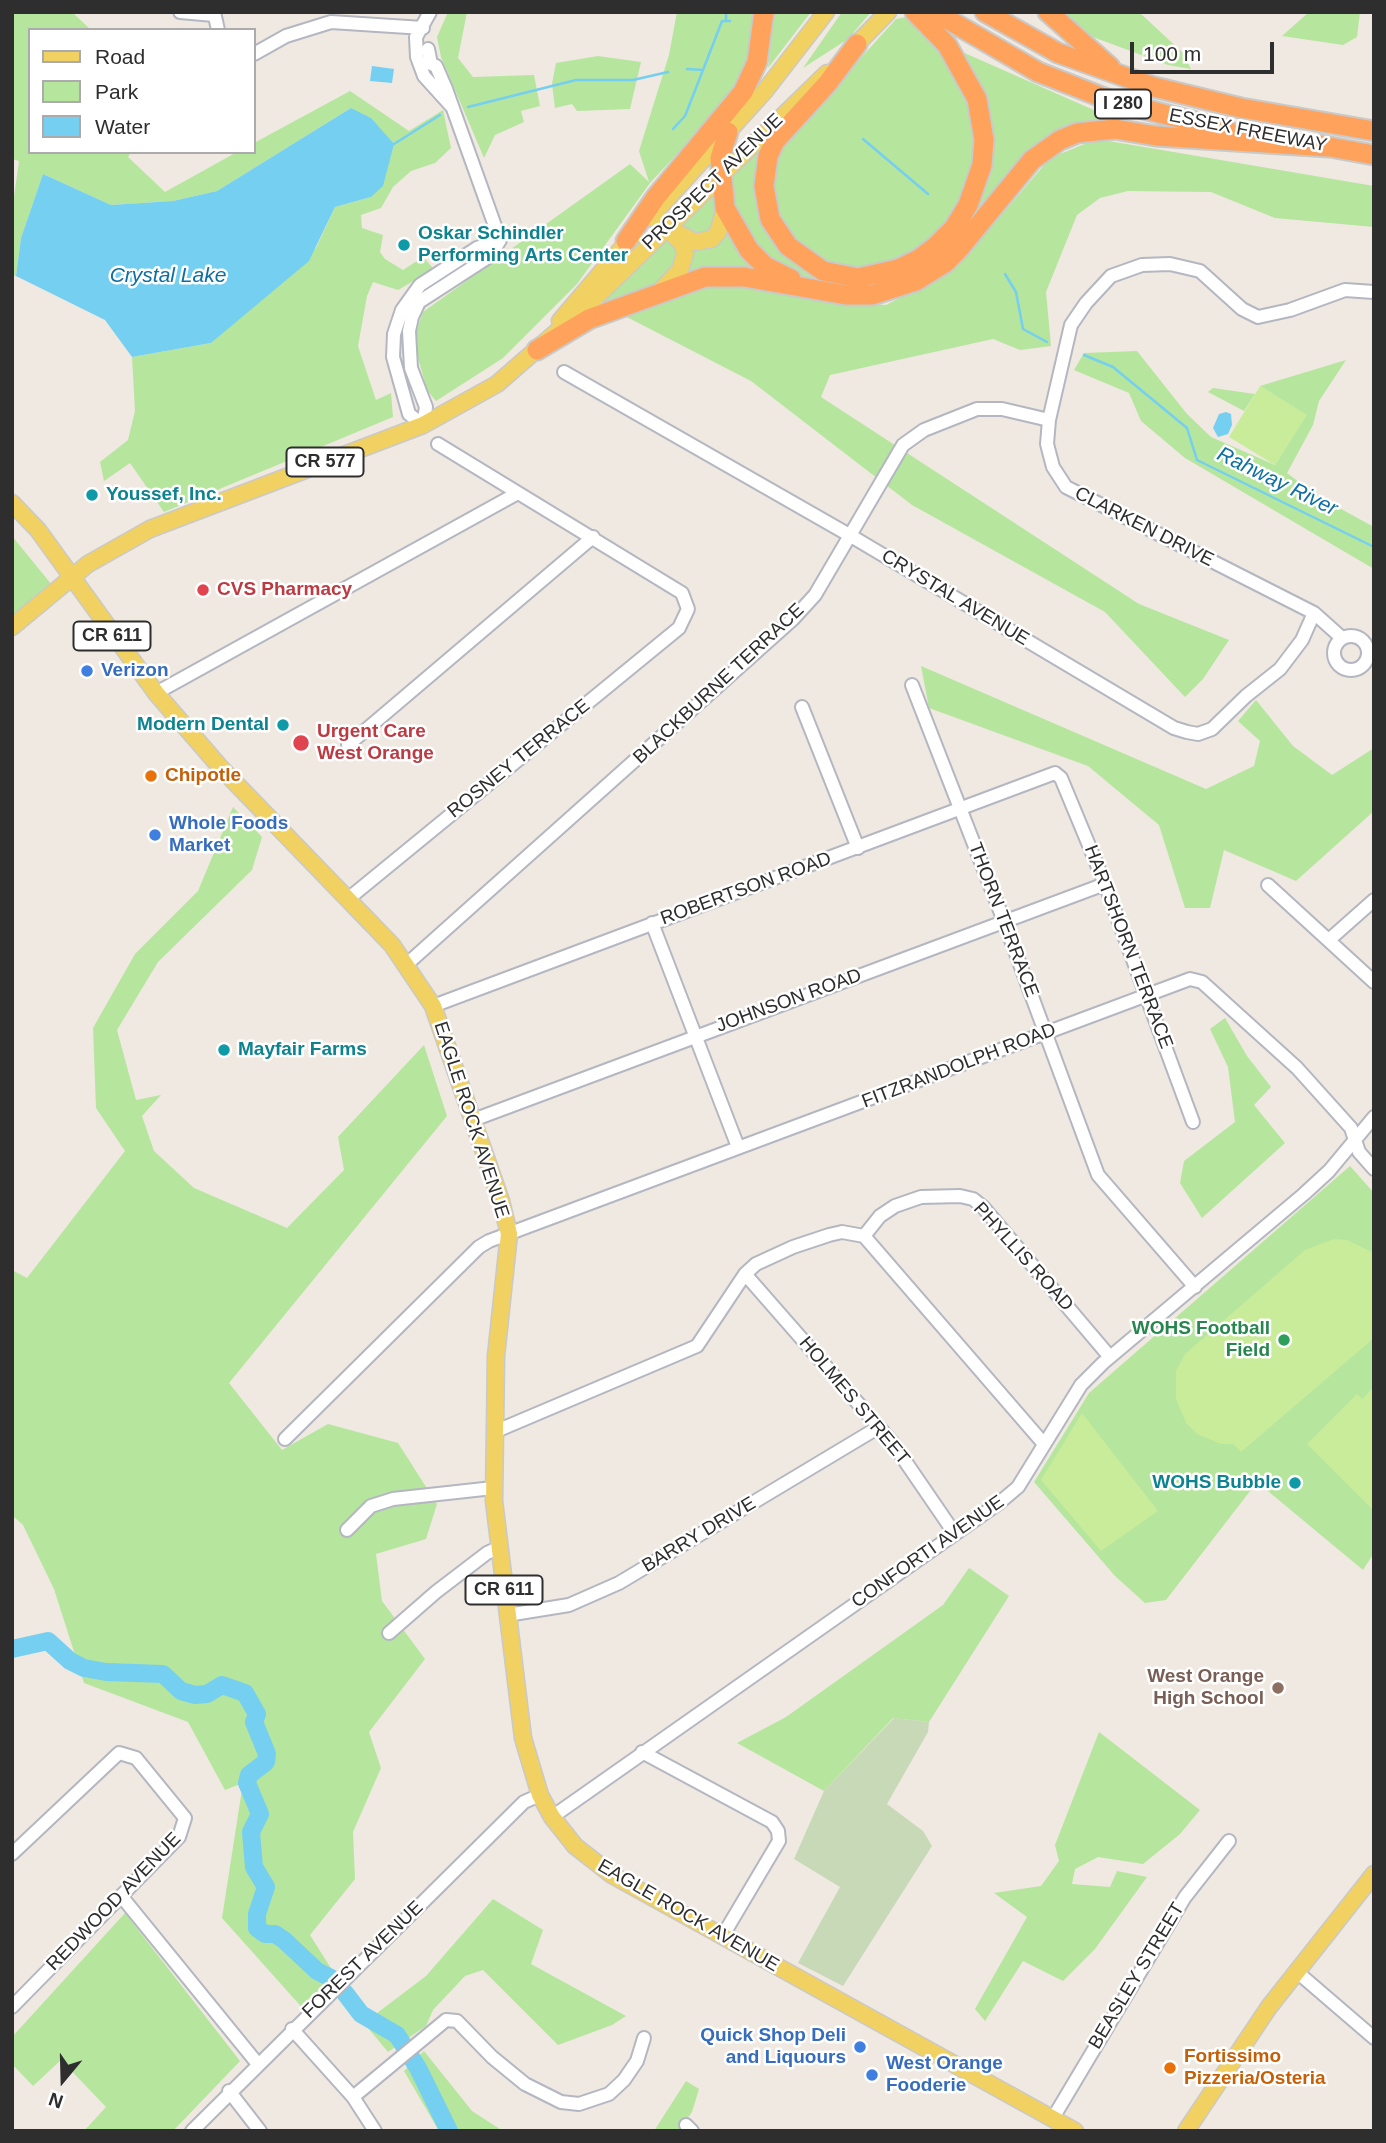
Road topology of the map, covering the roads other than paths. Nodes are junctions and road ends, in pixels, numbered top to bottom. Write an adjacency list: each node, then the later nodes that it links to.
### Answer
1 (180, 12): 10 (street)
2 (430, 12): 11 (street)
3 (764, 12): 24 (highway)
4 (826, 12): 17 (main road, PROSPECT AVENUE / CR 577)
5 (915, 12): 12 (highway)
6 (935, 12): 18 (highway, ESSEX FREEWAY / I 280)
7 (985, 12): 14 (highway, ESSEX FREEWAY / I 280)
8 (1048, 12): 14 (highway)
9 (888, 13): 12 (main road, PROSPECT AVENUE / CR 577)
10 (214, 14)
11 (422, 29): 13 (street); 15 (street); 15 (street)
12 (857, 44): 20 (main road, PROSPECT AVENUE / CR 577)
13 (256, 53)
14 (1121, 77): 16 (highway, ESSEX FREEWAY / I 280)
15 (452, 107): 31 (street)
16 (1374, 131)
17 (729, 132): 20 (highway); 22 (main road, PROSPECT AVENUE / CR 577)
18 (1329, 147): 19 (highway, ESSEX FREEWAY / I 280); 26 (highway)
19 (1374, 155)
20 (720, 177): 21 (highway); 23 (main road, PROSPECT AVENUE / CR 577)
21 (725, 208): 23 (main road); 26 (highway)
22 (653, 215): 23 (main road); 24 (main road, PROSPECT AVENUE / CR 577)
23 (668, 227): 25 (main road); 28 (main road, PROSPECT AVENUE / CR 577)
24 (626, 242): 28 (main road, PROSPECT AVENUE / CR 577)
25 (660, 291): 26 (highway); 28 (highway)
26 (819, 291)
27 (1374, 292): 30 (street, CLARKEN DRIVE)
28 (537, 350): 31 (main road, PROSPECT AVENUE / CR 577)
29 (564, 372): 35 (street, CRYSTAL AVENUE)
30 (1049, 420): 35 (street, BLACKBURNE TERRACE); 38 (street, CLARKEN DRIVE)
31 (423, 425): 37 (main road, PROSPECT AVENUE / CR 577)
32 (438, 444): 33 (street)
33 (516, 494): 36 (street); 42 (street)
34 (12, 503): 37 (main road, EAGLE ROCK AVENUE / CR 611)
35 (851, 536): 38 (street, CRYSTAL AVENUE); 55 (street, BLACKBURNE TERRACE)
36 (593, 537): 44 (street); 50 (street, ROSNEY TERRACE)
37 (71, 577): 39 (main road, PROSPECT AVENUE / CR 577); 42 (main road, EAGLE ROCK AVENUE / CR 611)
38 (1314, 612): 40 (street, CLARKEN DRIVE)
39 (12, 627)
40 (1342, 638)
41 (912, 685): 46 (street, THORN TERRACE)
42 (156, 693): 50 (main road, EAGLE ROCK AVENUE / CR 611)
43 (802, 707): 47 (street)
44 (348, 744)
45 (1059, 774): 46 (street, ROBERTSON ROAD); 48 (street, HARTSHORN TERRACE)
46 (960, 808): 47 (street, ROBERTSON ROAD); 52 (street, THORN TERRACE)
47 (858, 848): 53 (street, ROBERTSON ROAD)
48 (1105, 884): 52 (street, JOHNSON ROAD); 57 (street, HARTSHORN TERRACE)
49 (1268, 885): 54 (street)
50 (348, 899): 55 (main road, EAGLE ROCK AVENUE / CR 611)
51 (1374, 900): 54 (street)
52 (1004, 921): 59 (street, THORN TERRACE); 60 (street, JOHNSON ROAD)
53 (652, 923): 58 (street, ROBERTSON ROAD); 60 (street)
54 (1331, 939): 56 (street)
55 (407, 964): 58 (main road, EAGLE ROCK AVENUE / CR 611)
56 (1374, 982)
57 (1146, 995): 59 (street, FITZRANDOLPH ROAD); 63 (street, HARTSHORN TERRACE); 64 (street, FITZRANDOLPH ROAD)
58 (433, 1006): 62 (main road, EAGLE ROCK AVENUE / CR 611)
59 (1046, 1033): 65 (street, FITZRANDOLPH ROAD); 70 (street, THORN TERRACE)
60 (695, 1036): 62 (street, JOHNSON ROAD); 65 (street)
61 (1374, 1117): 64 (street, CONFORTI AVENUE)
62 (473, 1120): 67 (main road, EAGLE ROCK AVENUE / CR 611)
63 (1193, 1122)
64 (1355, 1138): 66 (street, FITZRANDOLPH ROAD); 70 (street, CONFORTI AVENUE)
65 (738, 1147): 67 (street, FITZRANDOLPH ROAD)
66 (1374, 1168)
67 (509, 1234): 73 (main road, EAGLE ROCK AVENUE / CR 611); 74 (street, FITZRANDOLPH ROAD)
68 (864, 1236): 69 (street); 71 (street, PHYLLIS ROAD); 75 (street)
69 (745, 1274): 72 (street, HOLMES STREET); 73 (street)
70 (1195, 1287): 71 (street, CONFORTI AVENUE)
71 (1110, 1357): 75 (street, CONFORTI AVENUE)
72 (879, 1427): 78 (street, HOLMES STREET); 80 (street, BARRY DRIVE)
73 (494, 1432): 76 (main road, EAGLE ROCK AVENUE / CR 611)
74 (285, 1439)
75 (1044, 1444): 78 (street, CONFORTI AVENUE)
76 (494, 1488): 77 (street); 79 (main road, EAGLE ROCK AVENUE / CR 611)
77 (347, 1530)
78 (955, 1534): 82 (street, CONFORTI AVENUE)
79 (498, 1548): 80 (main road, EAGLE ROCK AVENUE / CR 611); 81 (street)
80 (507, 1615): 83 (main road, EAGLE ROCK AVENUE / CR 611)
81 (389, 1633)
82 (642, 1752): 84 (street, CONFORTI AVENUE); 89 (street)
83 (540, 1795): 84 (main road, EAGLE ROCK AVENUE / CR 611); 92 (street, FOREST AVENUE)
84 (552, 1817): 89 (main road, EAGLE ROCK AVENUE / CR 611)
85 (1229, 1841): 98 (street, BEASLEY STREET)
86 (12, 1854): 88 (street, REDWOOD AVENUE)
87 (1374, 1874): 90 (main road)
88 (122, 1896): 91 (street, REDWOOD AVENUE); 95 (street)
89 (722, 1937): 98 (main road, EAGLE ROCK AVENUE / CR 611)
90 (1296, 1970): 94 (street); 103 (main road)
91 (14, 2002)
92 (292, 2029): 95 (street, FOREST AVENUE); 97 (street)
93 (644, 2038): 97 (street)
94 (1374, 2038)
95 (257, 2063): 96 (street, FOREST AVENUE)
96 (229, 2091): 99 (street, FOREST AVENUE); 100 (street)
97 (353, 2097): 101 (street)
98 (1053, 2118): 102 (main road, EAGLE ROCK AVENUE / CR 611)
99 (192, 2131)
100 (260, 2131)
101 (374, 2131)
102 (1074, 2131)
103 (1185, 2131)

